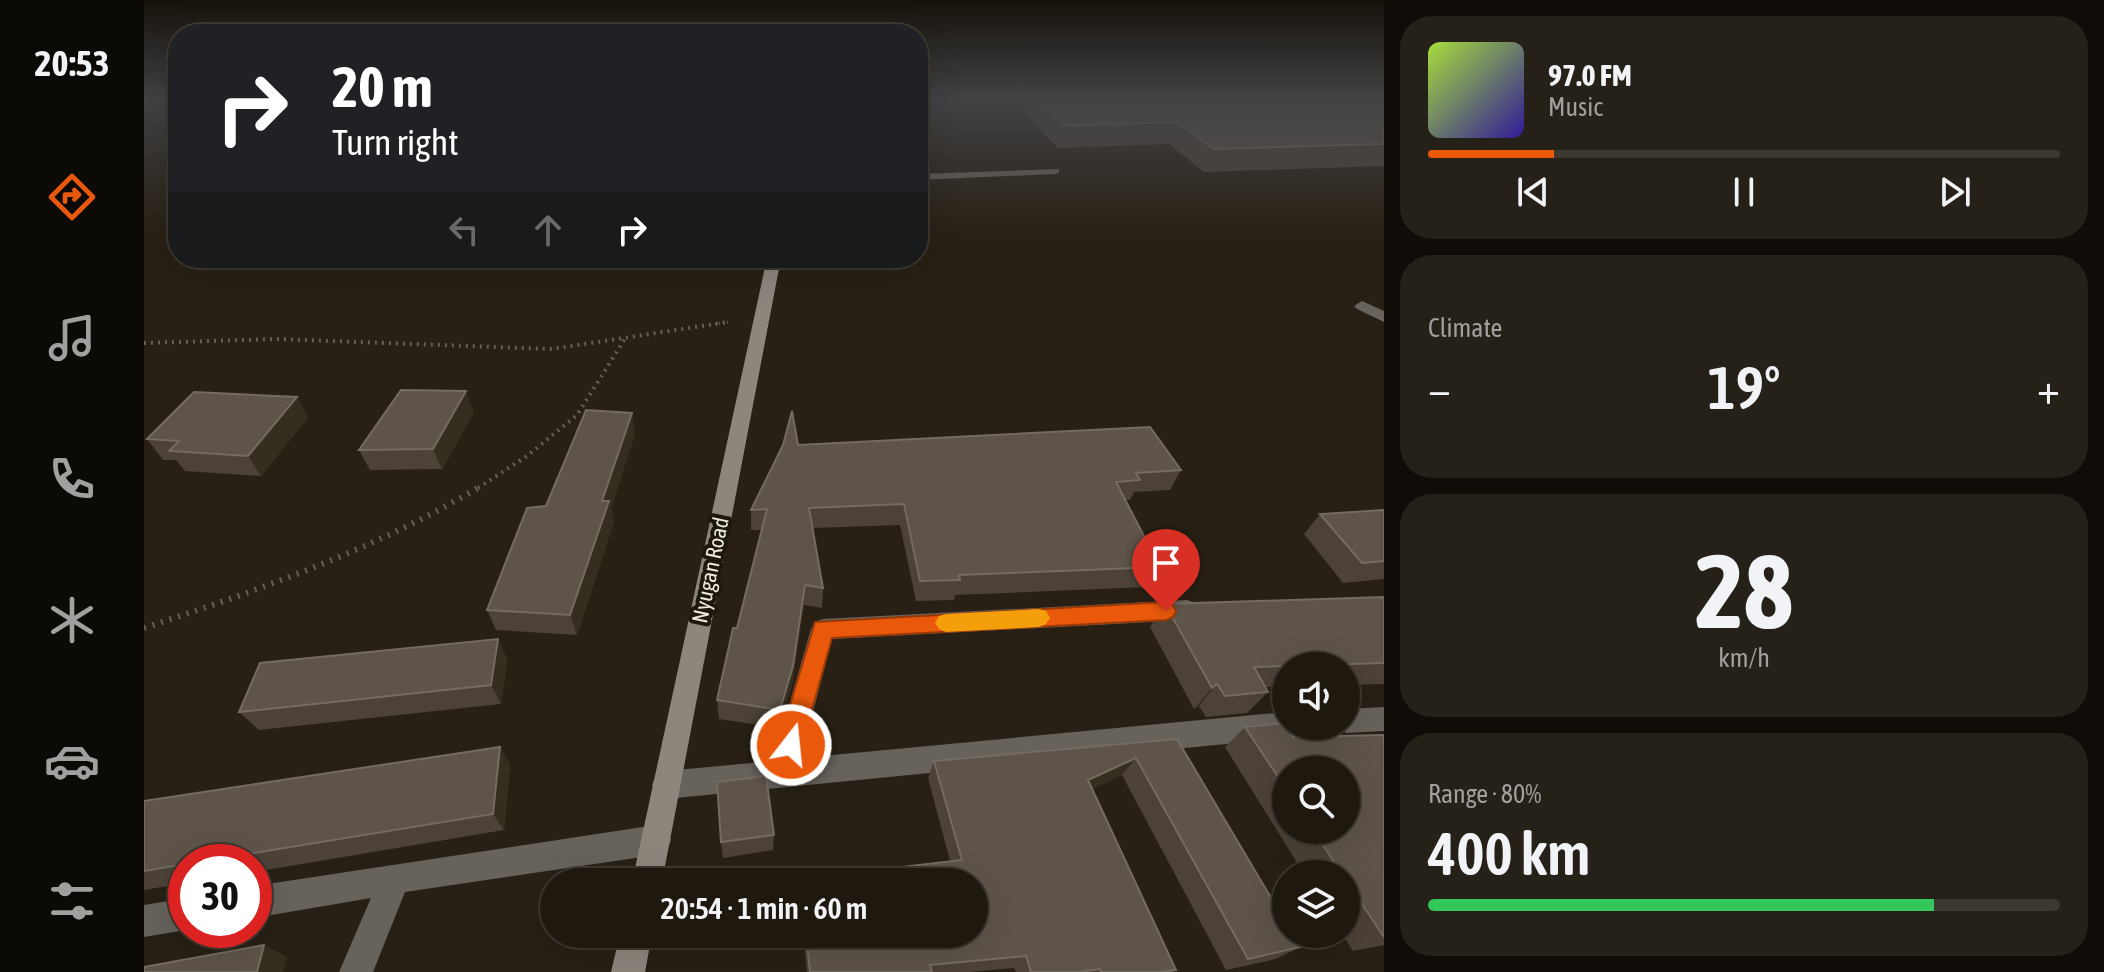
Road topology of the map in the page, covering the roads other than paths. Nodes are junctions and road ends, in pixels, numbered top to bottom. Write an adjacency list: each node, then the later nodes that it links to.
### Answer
1 (1055, 171): 2 (street)
2 (928, 177)
3 (772, 268): 11 (main road, Nyugan Road)
4 (1362, 306): 5 (street)
5 (1384, 317)
6 (1213, 609): 10 (street)
7 (1384, 719): 8 (street)
8 (1360, 720)
9 (1272, 726): 10 (street)
10 (783, 774): 11 (street)
11 (666, 785): 12 (main road, Nyugan Road)
12 (656, 840): 13 (main road, Nyugan Road); 14 (street)
13 (650, 868)
14 (395, 878): 15 (street); 19 (street)
15 (272, 899)
16 (168, 917): 17 (street)
17 (144, 921)
18 (633, 948): 20 (main road)
19 (356, 972)
20 (628, 972)

